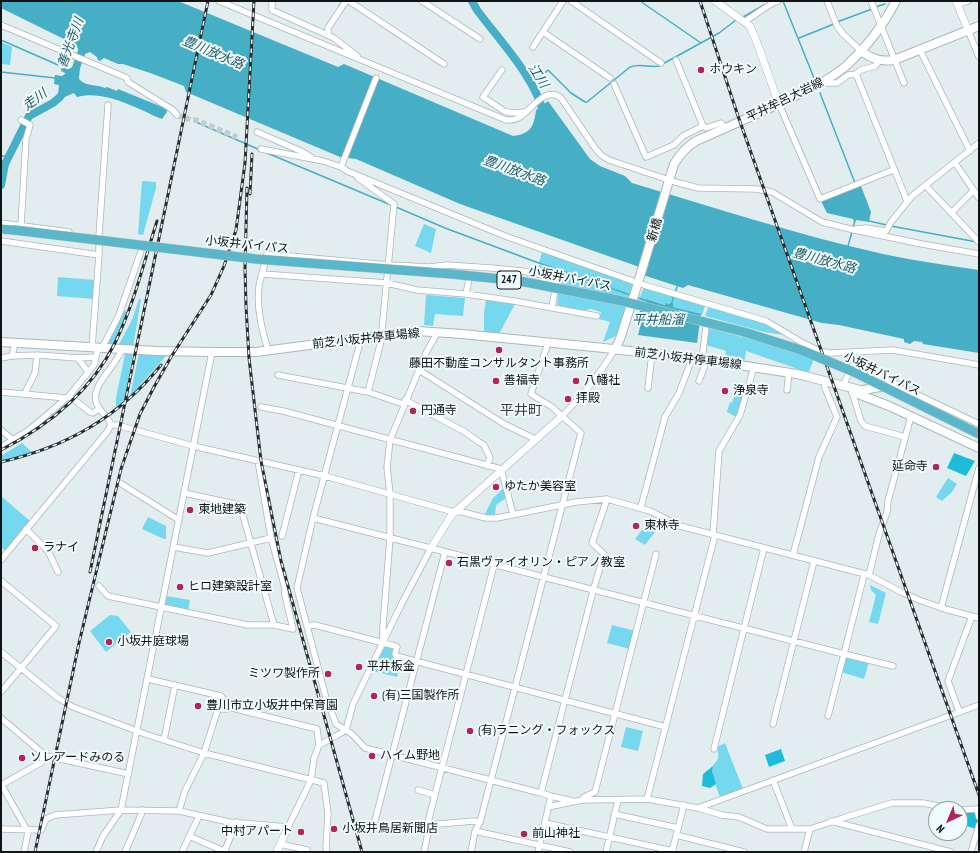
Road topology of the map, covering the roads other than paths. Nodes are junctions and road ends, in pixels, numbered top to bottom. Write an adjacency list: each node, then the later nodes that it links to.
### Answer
1 (219, 1): 26 (street)
2 (272, 1): 20 (street)
3 (347, 1): 20 (street); 31 (street)
4 (422, 1): 21 (street)
5 (563, 1): 19 (street)
6 (571, 1): 30 (street)
7 (715, 1): 14 (street)
8 (778, 1): 14 (street)
9 (827, 1): 24 (street)
10 (870, 1): 17 (street)
11 (896, 1): 17 (main road, 平井牟呂大岩線)
12 (968, 1): 13 (street)
13 (956, 3): 18 (street)
14 (744, 22): 39 (street)
15 (1, 25): 42 (street)
16 (979, 26): 18 (main road)
17 (881, 27): 24 (main road, 平井牟呂大岩線); 28 (street)
18 (968, 30): 23 (main road); 25 (street)
19 (542, 32): 22 (street); 35 (street)
20 (328, 35): 26 (street)
21 (480, 39)
22 (533, 47)
23 (920, 50): 28 (main road); 49 (street)
24 (861, 51): 29 (main road); 36 (main road, 平井牟呂大岩線)
25 (979, 57)
26 (362, 60): 41 (street)
27 (676, 60): 44 (street)
28 (894, 60): 29 (main road); 37 (street)
29 (879, 61): 33 (street)
30 (661, 63)
31 (444, 64)
32 (502, 70): 41 (street)
33 (856, 74): 36 (street); 53 (street)
34 (376, 78): 52 (street)
35 (610, 78)
36 (822, 83): 39 (main road, 平井牟呂大岩線)
37 (904, 83)
38 (614, 84): 44 (street)
39 (779, 104): 45 (main road, 平井牟呂大岩線); 53 (street)
40 (108, 105): 65 (street)
41 (526, 112): 55 (street)
42 (177, 114)
43 (21, 120): 62 (street)
44 (703, 126): 45 (street)
45 (725, 128): 55 (main road, 平井牟呂大岩線)
46 (257, 132): 50 (street)
47 (979, 143): 49 (street)
48 (261, 149): 50 (street)
49 (970, 151): 51 (street)
50 (313, 159): 52 (street)
51 (955, 163): 56 (street); 57 (street)
52 (341, 166): 54 (street)
53 (894, 170): 59 (street)
54 (347, 171): 71 (street); 74 (street)
55 (670, 180): 64 (street); 74 (main road, 新橋)
56 (926, 186): 59 (street); 60 (street)
57 (973, 191): 58 (street); 60 (street)
58 (979, 198)
59 (907, 201): 64 (street)
60 (951, 213): 67 (street)
61 (1, 223): 62 (street)
62 (17, 228): 63 (highway, 247); 65 (street); 126 (highway, 小坂井バイパス / 247, bridge)
63 (1, 229)
64 (854, 230): 69 (street)
65 (99, 236): 70 (street)
66 (1, 241): 70 (street)
67 (978, 241)
68 (141, 251): 86 (street)
69 (979, 254)
70 (99, 255): 86 (street)
71 (389, 265): 72 (street); 75 (street); 77 (street)
72 (262, 274): 75 (street); 89 (street)
73 (468, 279): 76 (street)
74 (639, 281): 88 (main road); 99 (street)
75 (387, 283): 76 (street); 81 (street)
76 (466, 294): 77 (street)
77 (552, 308): 78 (street)
78 (597, 316)
79 (706, 327): 98 (street)
80 (437, 333): 81 (main road, 前芝小坂井停車場線); 85 (main road, 前芝小坂井停車場線); 101 (street)
81 (381, 336): 82 (main road, 前芝小坂井停車場線); 112 (street)
82 (361, 338): 89 (main road, 前芝小坂井停車場線); 108 (street)
83 (1, 342): 84 (main road, 前芝小坂井停車場線)
84 (15, 343): 86 (main road, 前芝小坂井停車場線); 93 (street)
85 (548, 343): 88 (main road, 前芝小坂井停車場線); 119 (street)
86 (97, 347): 87 (main road, 前芝小坂井停車場線); 94 (street)
87 (122, 349): 90 (main road, 前芝小坂井停車場線); 118 (street)
88 (615, 349): 91 (main road, 前芝小坂井停車場線); 119 (street)
89 (268, 350): 90 (main road, 前芝小坂井停車場線)
90 (212, 352): 131 (street)
91 (652, 354): 97 (main road, 前芝小坂井停車場線); 109 (street)
92 (37, 355): 93 (street); 96 (street); 114 (street)
93 (12, 356): 95 (street)
94 (95, 357): 96 (street); 102 (street)
95 (1, 358)
96 (78, 358): 102 (street)
97 (692, 358): 98 (main road, 前芝小坂井停車場線); 145 (street)
98 (704, 360): 100 (main road, 前芝小坂井停車場線); 105 (street)
99 (979, 365)
100 (754, 367): 103 (main road, 前芝小坂井停車場線); 151 (street)
101 (419, 370): 116 (street); 128 (street)
102 (88, 372): 115 (street)
103 (789, 372): 106 (main road, 前芝小坂井停車場線); 110 (street)
104 (278, 375): 108 (street)
105 (699, 381)
106 (824, 381): 107 (main road, 前芝小坂井停車場線); 113 (main road, 前芝小坂井停車場線); 161 (street)
107 (843, 386): 121 (street); 125 (main road, 前芝小坂井停車場線)
108 (349, 388): 112 (street); 123 (street)
109 (648, 388)
110 (787, 390)
111 (1, 392): 114 (street)
112 (368, 392): 116 (street)
113 (852, 392): 120 (main road, 前芝小坂井停車場線); 127 (street)
114 (25, 393): 115 (street)
115 (68, 397): 118 (street); 129 (street)
116 (404, 402): 130 (street); 135 (street)
117 (261, 407): 123 (street)
118 (100, 409): 122 (street)
119 (562, 416): 128 (street); 144 (street)
120 (911, 416): 127 (street); 133 (main road, 前芝小坂井停車場線)
121 (979, 424)
122 (111, 425): 131 (street); 150 (street)
123 (338, 427): 130 (street); 139 (street)
124 (1, 430): 129 (street)
125 (979, 430)
126 (979, 434)
127 (905, 437): 166 (street)
128 (535, 439): 137 (street)
129 (13, 440): 132 (street)
130 (390, 440): 135 (street); 142 (street)
131 (193, 446): 134 (street); 141 (street)
132 (1, 447)
133 (979, 448)
134 (258, 461): 138 (street); 153 (street)
135 (487, 466): 137 (street)
136 (979, 468): 173 (street)
137 (501, 469): 146 (street); 147 (street)
138 (299, 470): 139 (street); 152 (street)
139 (325, 476): 142 (street); 148 (street)
140 (120, 483): 149 (street)
141 (184, 493): 149 (street); 155 (street)
142 (390, 494): 146 (street); 154 (street)
143 (607, 499): 144 (street); 145 (street); 170 (street)
144 (562, 505): 147 (street); 167 (street)
145 (641, 507): 151 (street)
146 (456, 511): 147 (street); 157 (street)
147 (513, 514)
148 (313, 518): 154 (street); 178 (street)
149 (179, 520): 156 (street)
150 (26, 529): 162 (street); 165 (street)
151 (714, 535): 158 (street); 174 (street)
152 (282, 536)
153 (271, 538): 155 (street); 177 (street)
154 (390, 538): 157 (street); 180 (street)
155 (252, 543): 156 (street); 177 (street)
156 (173, 547): 172 (street)
157 (431, 548): 159 (street); 180 (street)
158 (764, 548): 161 (street); 179 (street)
159 (445, 552): 164 (street); 184 (street)
160 (656, 554): 171 (street)
161 (793, 555): 163 (street)
162 (1, 560)
163 (814, 561): 166 (street); 181 (street)
164 (494, 565): 167 (street); 187 (street)
165 (58, 572)
166 (867, 575): 173 (street); 183 (street)
167 (544, 577): 170 (street); 190 (street)
168 (1, 581): 186 (street)
169 (99, 586): 172 (street)
170 (593, 591): 171 (street); 192 (street)
171 (644, 603): 174 (street); 196 (street)
172 (162, 607): 177 (street); 188 (street)
173 (942, 608): 175 (street)
174 (694, 616): 179 (street); 200 (street)
175 (972, 616): 176 (street); 195 (street)
176 (979, 618)
177 (274, 626)
178 (307, 626): 180 (street); 201 (street)
179 (744, 629): 181 (street); 205 (street)
180 (383, 642): 184 (street); 201 (street)
181 (794, 642): 183 (street); 199 (street)
182 (1, 652): 186 (street)
183 (844, 654): 185 (street); 197 (street)
184 (416, 662): 187 (street); 208 (street)
185 (893, 666)
186 (21, 668): 191 (street); 202 (street)
187 (466, 675): 190 (street); 209 (street)
188 (148, 679): 189 (street); 202 (street)
189 (175, 685): 194 (street); 203 (street)
190 (516, 688): 192 (street); 212 (street)
191 (1, 692)
192 (566, 700): 196 (street); 216 (street)
193 (979, 705): 195 (street)
194 (228, 707): 204 (street); 206 (street)
195 (959, 712): 213 (street)
196 (616, 713): 200 (street); 220 (street)
197 (828, 716)
198 (1, 718): 207 (street)
199 (773, 724)
200 (666, 727): 219 (street)
201 (346, 730): 204 (street); 208 (street)
202 (137, 731): 203 (street); 210 (street)
203 (164, 740): 206 (street)
204 (319, 745): 211 (street)
205 (714, 749)
206 (204, 753): 211 (street); 231 (street)
207 (44, 755): 210 (street); 214 (street)
208 (392, 755): 209 (street); 239 (street)
209 (442, 768): 212 (street); 217 (street)
210 (129, 774): 228 (street)
211 (312, 780): 241 (street); 261 (street)
212 (491, 780): 216 (street); 237 (street)
213 (774, 780): 226 (street); 245 (street)
214 (1, 785): 244 (street)
215 (418, 790): 217 (street)
216 (541, 793): 218 (street)
217 (435, 795): 239 (street)
218 (551, 796): 222 (street); 225 (street)
219 (647, 799): 221 (street); 224 (street)
220 (582, 800): 221 (street); 222 (street)
221 (618, 800): 232 (street)
222 (574, 802): 225 (street)
223 (928, 804): 235 (street)
224 (684, 805): 226 (street); 242 (street)
225 (548, 807): 238 (street)
226 (698, 808): 245 (street)
227 (978, 809): 230 (street); 234 (street)
228 (121, 810): 229 (street); 244 (street); 255 (street)
229 (143, 810): 231 (street); 256 (street)
230 (968, 810)
231 (179, 811): 233 (street)
232 (614, 814): 242 (street); 250 (street)
233 (199, 816): 236 (street); 249 (street)
234 (979, 817)
235 (831, 821): 246 (street); 269 (street)
236 (237, 822): 241 (street); 258 (street)
237 (480, 822): 239 (street); 247 (street)
238 (545, 823): 250 (street); 252 (street)
239 (429, 825): 262 (street)
240 (979, 825): 270 (street)
241 (288, 827): 251 (street)
242 (678, 828): 248 (street)
243 (1, 829): 244 (street)
244 (27, 829): 254 (street)
245 (792, 829): 246 (street)
246 (810, 829): 268 (street)
247 (475, 831): 252 (street); 263 (street)
248 (676, 835): 253 (street); 267 (street)
249 (189, 836): 257 (street); 258 (street)
250 (609, 838): 253 (street); 266 (street)
251 (280, 844): 259 (street); 260 (street)
252 (539, 845): 264 (street); 265 (street)
253 (672, 851)
254 (24, 852)
255 (96, 852)
256 (125, 852)
257 (182, 852)
258 (225, 852)
259 (276, 852)
260 (306, 852)
261 (327, 852)
262 (424, 852)
263 (470, 852)
264 (538, 852)
265 (570, 852)
266 (606, 852)
267 (744, 852)
268 (804, 852)
269 (951, 852)
270 (971, 852)

